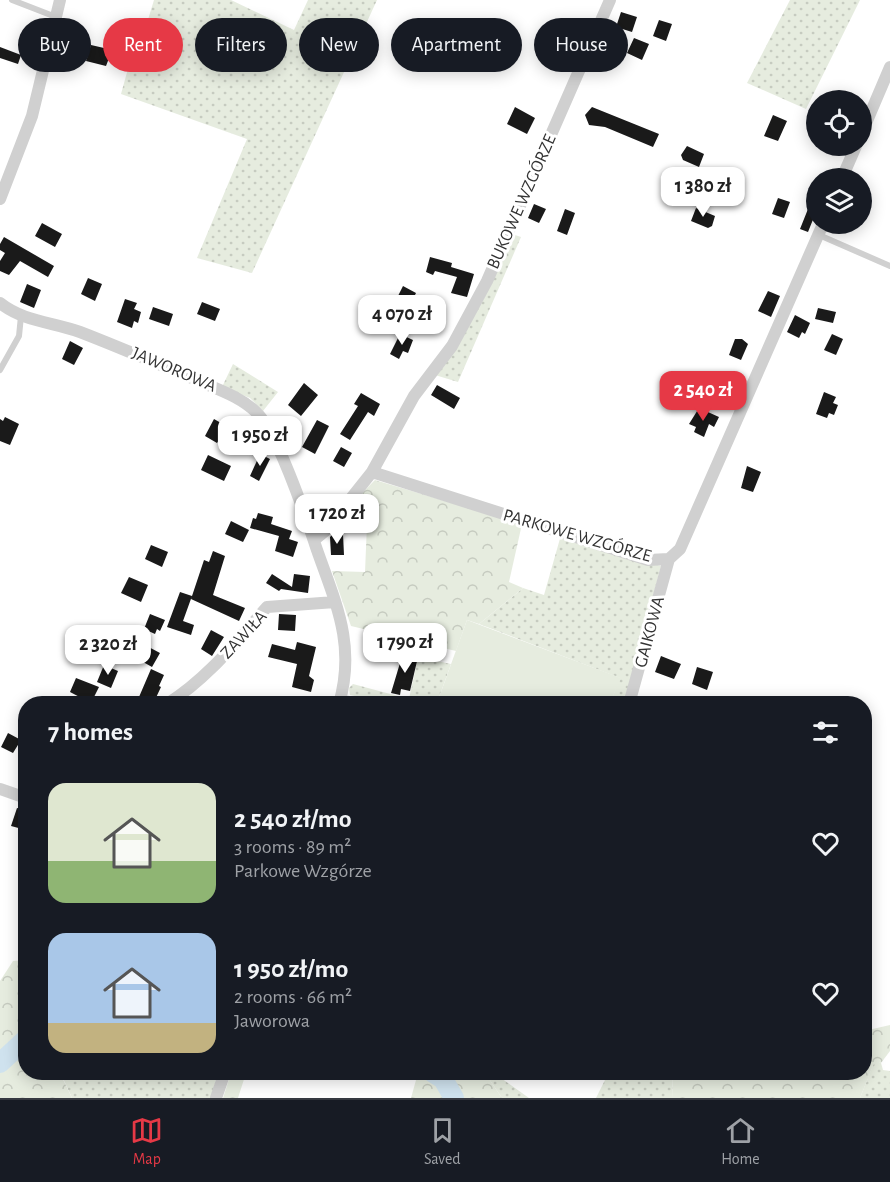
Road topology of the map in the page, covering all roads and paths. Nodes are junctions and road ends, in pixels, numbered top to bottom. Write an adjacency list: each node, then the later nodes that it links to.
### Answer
1 (12, 0): 4 (lane)
2 (60, 0): 4 (street)
3 (610, 0): 14 (street, BUKOWE WZGÓRZE)
4 (56, 17): 7 (street)
5 (890, 67): 6 (street)
6 (872, 109)
7 (0, 198)
8 (818, 234): 16 (street, PARKOWE WZGÓRZE)
9 (829, 234): 10 (lane)
10 (890, 266)
11 (0, 303): 12 (street, JAWOROWA)
12 (21, 316): 13 (lane); 15 (street, JAWOROWA)
13 (0, 370)
14 (372, 472): 15 (street, BUKOWE WZGÓRZE); 16 (street, PARKOWE WZGÓRZE)
15 (314, 540): 17 (street, JAWOROWA)
16 (669, 559): 20 (street, GAIKOWA)
17 (335, 602): 18 (street, ZAWIŁA); 19 (street, JAWOROWA)
18 (179, 696)
19 (341, 696)
20 (631, 696)
21 (0, 789): 22 (street)
22 (18, 795)
23 (222, 1080): 24 (street)
24 (216, 1098)

